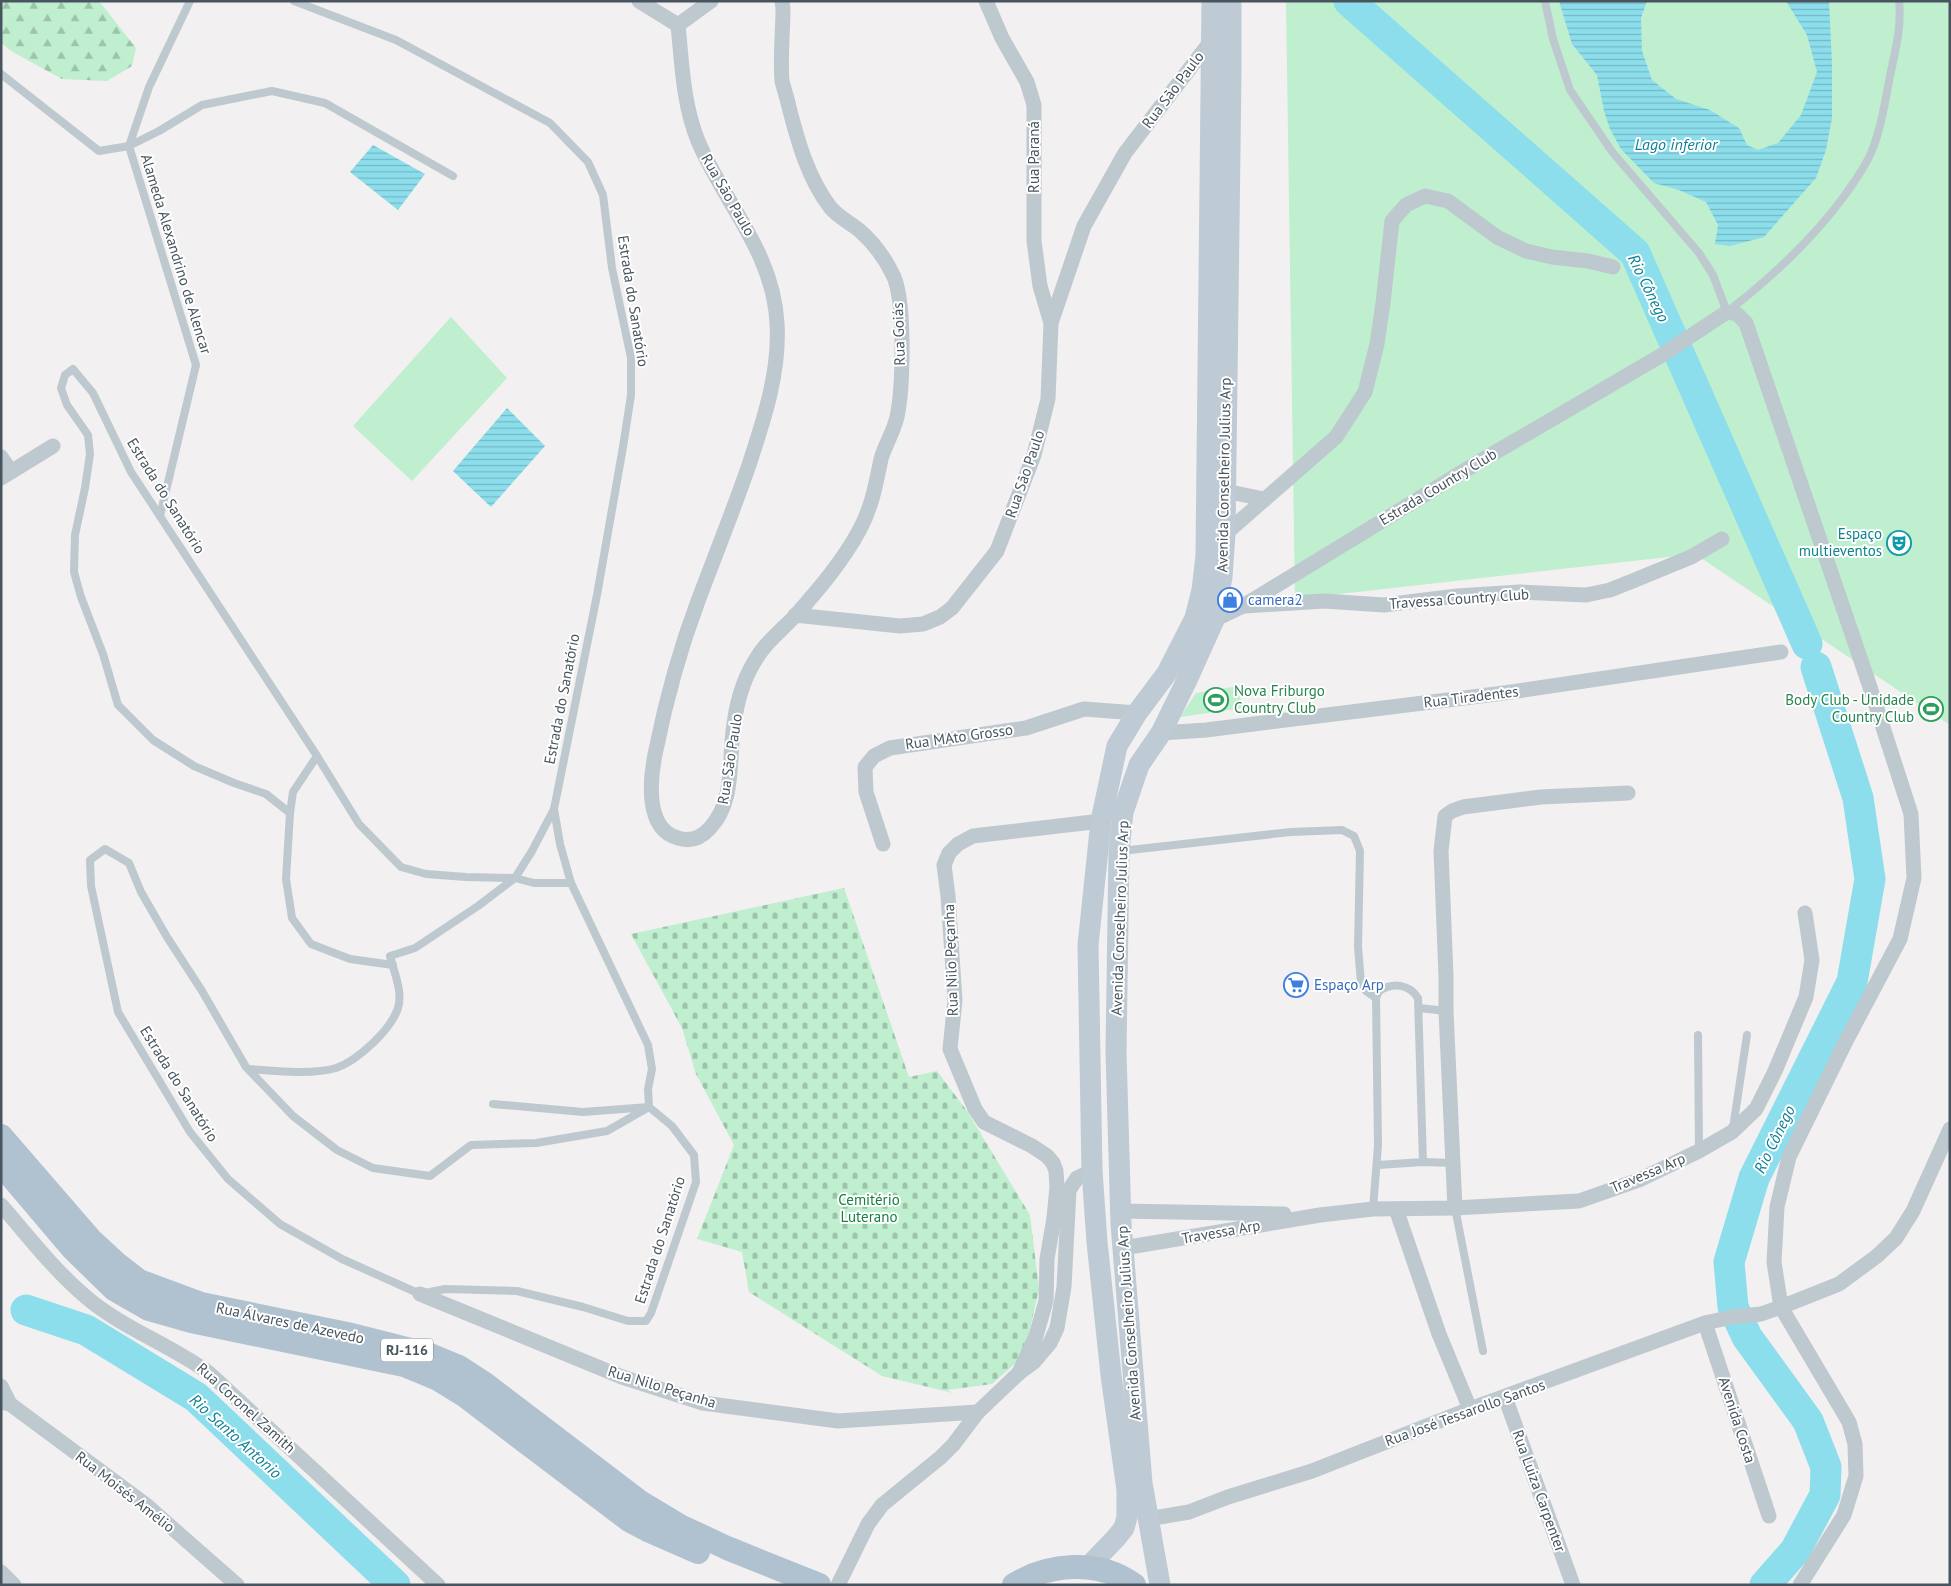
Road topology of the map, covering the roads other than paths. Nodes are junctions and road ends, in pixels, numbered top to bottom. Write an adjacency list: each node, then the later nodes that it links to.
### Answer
1 (190, 1): 14 (lane)
2 (294, 1): 35 (lane, Estrada do Sanatório)
3 (639, 1): 11 (street)
4 (710, 1): 11 (street)
5 (782, 1): 28 (street, Rua Goiás)
6 (986, 1): 18 (street, Rua Paraná)
7 (1212, 1): 12 (main road, Avenida Conselheiro Julius Arp)
8 (1545, 1): 17 (lane)
9 (1899, 1): 17 (lane)
10 (1231, 11): 12 (street, Rua São Paulo); 22 (main road, Avenida Conselheiro Julius Arp)
11 (678, 25): 28 (street, Rua São Paulo)
12 (1212, 39): 18 (street, Rua São Paulo); 31 (main road, Avenida Conselheiro Julius Arp)
13 (1, 74): 14 (lane)
14 (128, 146): 15 (lane); 24 (lane, Alameda Alexandrino de Alencar)
15 (453, 176)
16 (1613, 267): 23 (street)
17 (1727, 312): 27 (street, Estrada Country Club); 69 (street)
18 (1051, 322): 28 (street, Rua São Paulo)
19 (53, 446): 21 (street)
20 (1, 457): 21 (street)
21 (6, 475)
22 (1224, 491): 23 (street); 25 (main road, Avenida Conselheiro Julius Arp)
23 (1264, 499): 25 (street)
24 (160, 516): 33 (lane, Estrada do Sanatório); 36 (lane, Estrada do Sanatório)
25 (1225, 534): 29 (main road, Avenida Conselheiro Julius Arp)
26 (1722, 538): 27 (street, Travessa Country Club)
27 (1243, 606): 29 (street, Estrada Country Club)
28 (796, 615)
29 (1214, 620): 32 (main road, Avenida Conselheiro Julius Arp)
30 (1780, 652): 32 (street, Rua Tiradentes)
31 (1137, 714): 37 (main road, Avenida Conselheiro Julius Arp); 38 (street, Rua MAto Grosso)
32 (1161, 732): 39 (main road, Avenida Conselheiro Julius Arp)
33 (317, 756): 36 (lane); 40 (lane, Estrada do Sanatório)
34 (1628, 793): 46 (street)
35 (554, 809): 40 (lane, Estrada do Sanatório); 41 (lane, Estrada do Sanatório)
36 (290, 813): 43 (lane)
37 (1100, 822): 60 (main road, Avenida Conselheiro Julius Arp); 72 (street, Rua Nilo Peçanha)
38 (883, 844)
39 (1119, 851): 44 (lane); 65 (main road, Avenida Conselheiro Julius Arp)
40 (515, 878): 41 (lane, Estrada do Sanatório); 43 (lane, Estrada do Sanatório)
41 (570, 883): 51 (lane, Estrada do Sanatório)
42 (1805, 913): 53 (street, Travessa Arp)
43 (393, 965): 49 (lane)
44 (1376, 998): 45 (lane); 59 (lane)
45 (1419, 1008): 46 (lane); 56 (lane)
46 (1446, 1010): 57 (street)
47 (1698, 1035): 55 (lane)
48 (1747, 1035): 53 (lane)
49 (249, 1070): 51 (lane, Estrada do Sanatório); 68 (lane, Estrada do Sanatório)
50 (493, 1104): 51 (lane)
51 (649, 1107): 68 (lane, Estrada do Sanatório)
52 (1950, 1129): 69 (street, Rua José Tessarollo Santos)
53 (1732, 1132): 55 (street, Travessa Arp)
54 (1, 1136): 86 (main road, Rua Álvares de Azevedo / RJ-116)
55 (1699, 1151): 62 (street, Travessa Arp)
56 (1423, 1162): 57 (lane); 59 (lane)
57 (1453, 1163): 62 (street)
58 (1, 1164): 85 (main road, Rua Álvares de Azevedo / RJ-116)
59 (1378, 1165): 63 (lane)
60 (1092, 1171): 72 (street, Rua Nilo Peçanha); 80 (main road, Avenida Conselheiro Julius Arp)
61 (1, 1205): 84 (street, Rua Coronel Zamith)
62 (1455, 1208): 64 (street, Travessa Arp); 71 (lane)
63 (1373, 1209): 64 (street, Travessa Arp); 66 (street, Travessa Arp)
64 (1396, 1209): 76 (street)
65 (1121, 1211): 66 (street, Travessa Arp); 67 (main road, Avenida Conselheiro Julius Arp)
66 (1320, 1215): 67 (street, Travessa Arp)
67 (1123, 1248): 79 (main road, Avenida Conselheiro Julius Arp)
68 (420, 1294): 77 (street, Rua Nilo Peçanha)
69 (1781, 1307): 70 (street, Rua José Tessarollo Santos); 92 (street)
70 (1705, 1323): 74 (street, Rua José Tessarollo Santos); 78 (street, Avenida Costa)
71 (1483, 1351)
72 (1019, 1373): 77 (street, Rua Nilo Peçanha)
73 (1, 1386): 75 (street)
74 (1505, 1397): 76 (street, Rua José Tessarollo Santos); 91 (street, Rua Luiza Carpenter)
75 (5, 1404): 83 (street, Rua Moisés Amélio)
76 (1470, 1409): 79 (street, Rua José Tessarollo Santos)
77 (978, 1412): 87 (street, Rua Nilo Peçanha)
78 (1769, 1516)
79 (1148, 1519): 90 (main road, Avenida Conselheiro Julius Arp)
80 (1088, 1567): 88 (main road); 89 (main road)
81 (1, 1572): 82 (street)
82 (14, 1585)
83 (237, 1585)
84 (438, 1585)
85 (775, 1585)
86 (819, 1585)
87 (838, 1585)
88 (1014, 1585)
89 (1134, 1585)
90 (1160, 1585)
91 (1573, 1585)
92 (1800, 1585)

